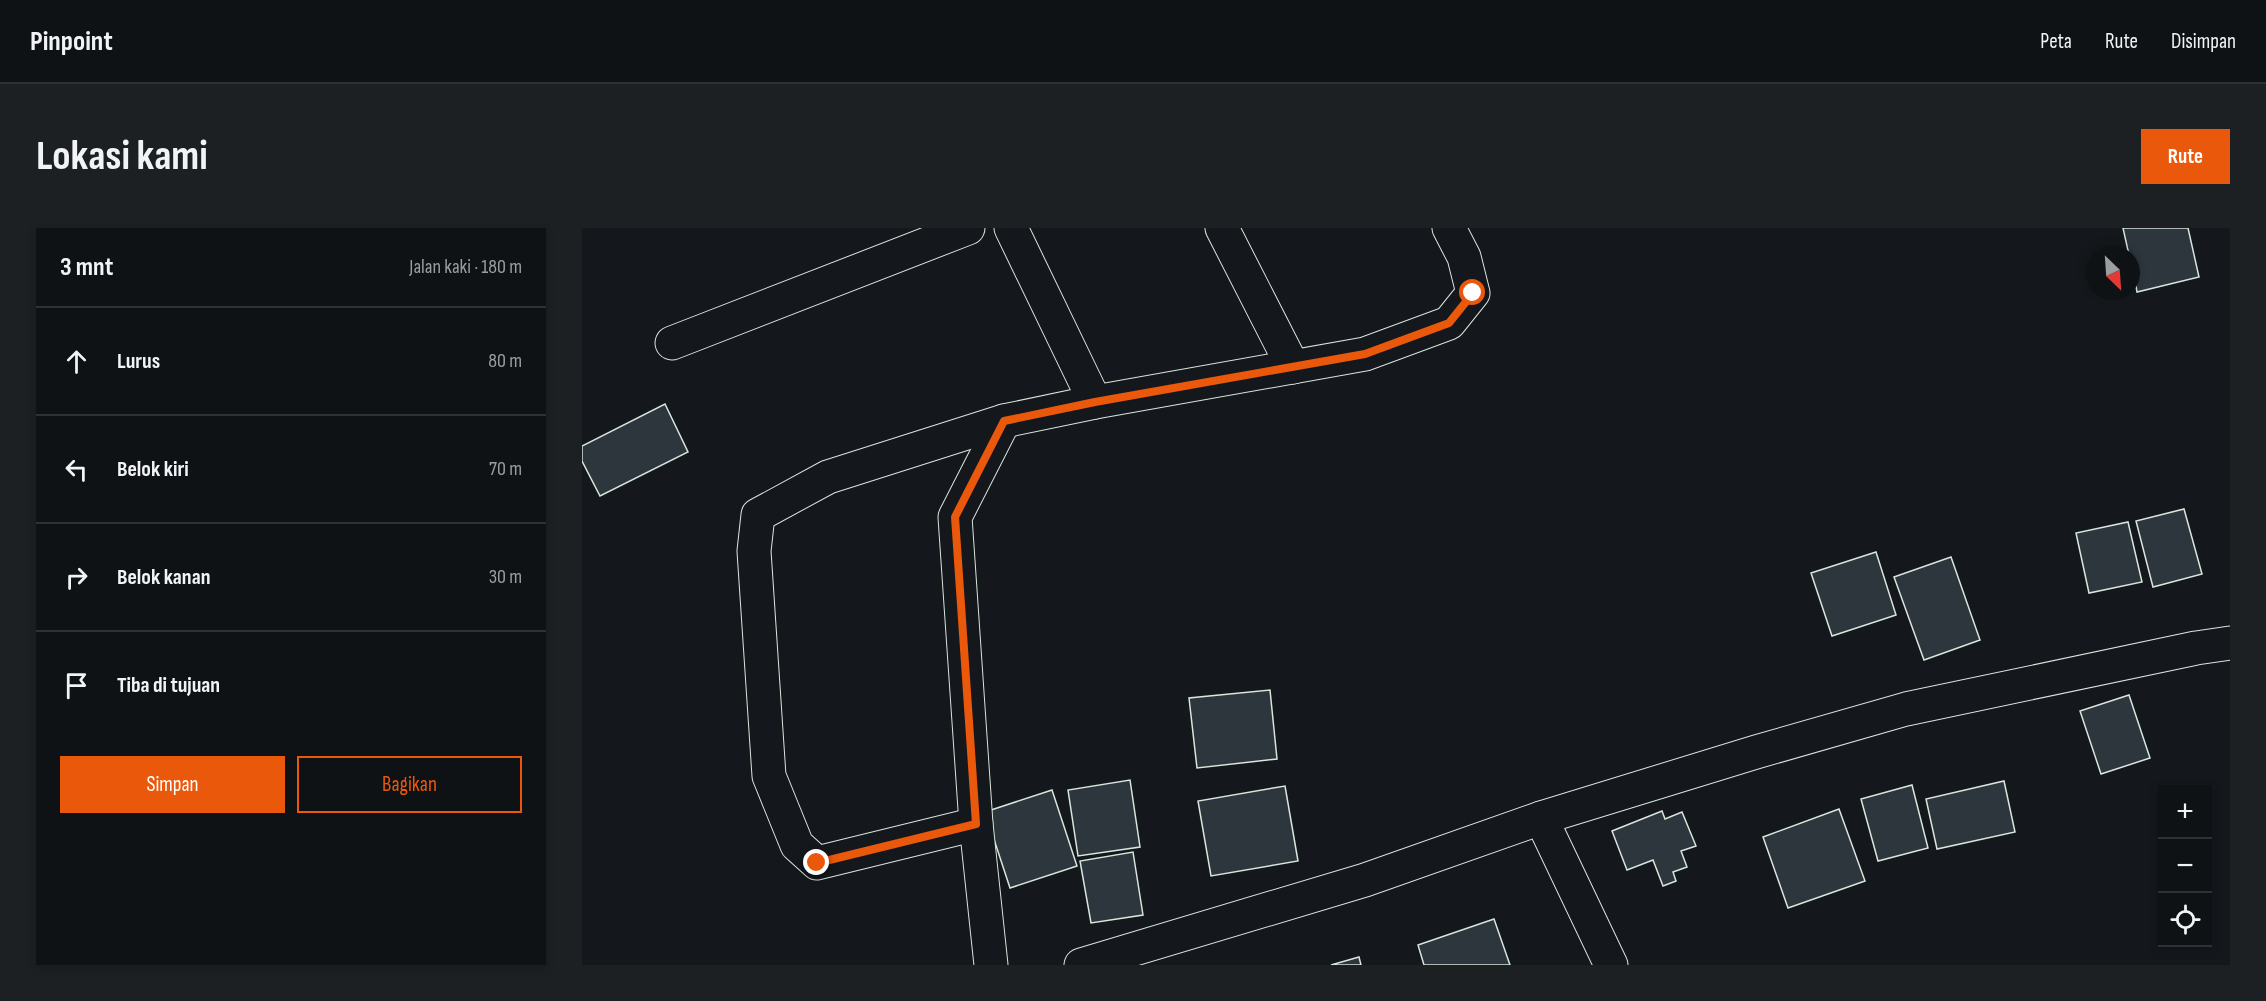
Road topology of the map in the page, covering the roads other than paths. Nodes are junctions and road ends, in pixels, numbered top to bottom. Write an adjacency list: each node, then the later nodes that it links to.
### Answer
1 (968, 228): 5 (street)
2 (1011, 228): 7 (street)
3 (1222, 228): 6 (street)
4 (1449, 228): 6 (street)
5 (672, 344)
6 (1293, 367): 7 (street)
7 (1095, 402): 8 (street)
8 (1004, 421): 11 (street); 11 (street)
9 (2230, 643): 10 (street)
10 (1541, 818): 13 (street); 14 (street)
11 (976, 824): 12 (street)
12 (990, 965)
13 (1081, 965)
14 (1611, 965)

